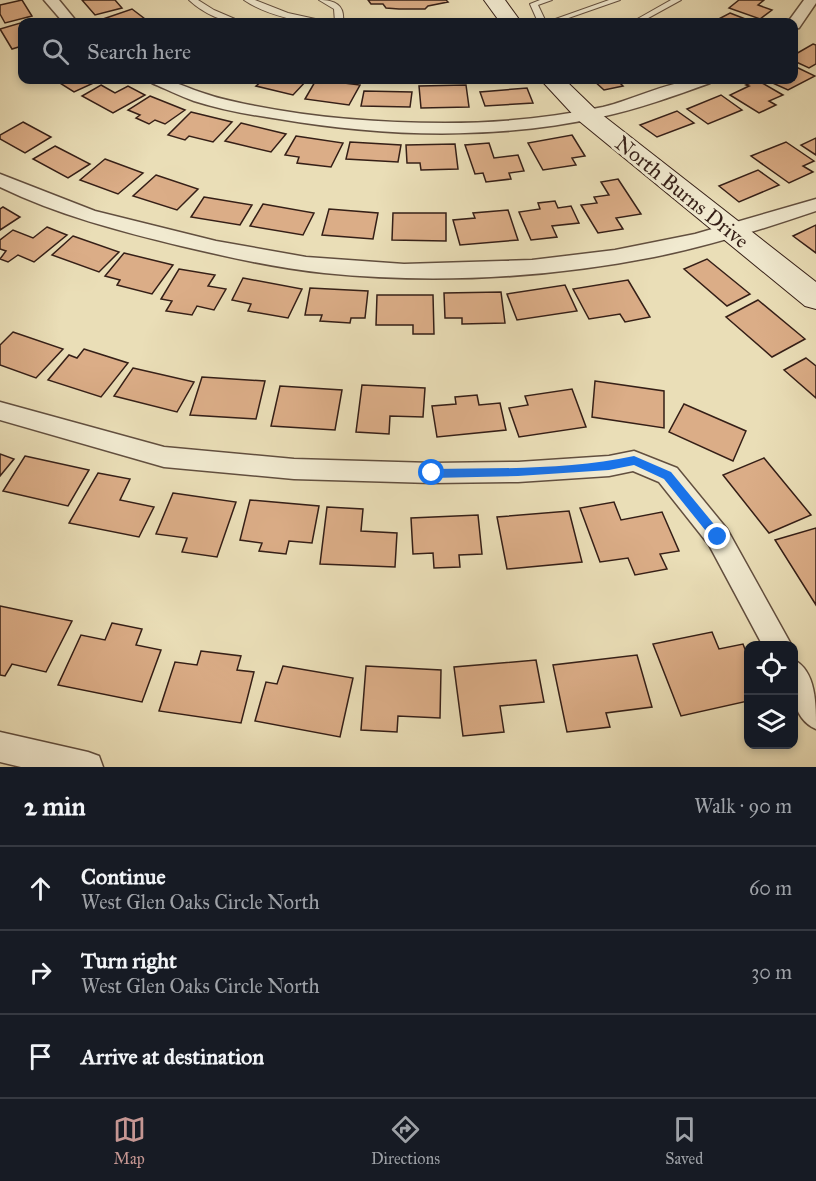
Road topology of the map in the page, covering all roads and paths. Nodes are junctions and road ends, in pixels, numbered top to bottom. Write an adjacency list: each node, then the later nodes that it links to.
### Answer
1 (51, 0): 10 (street)
2 (193, 0): 11 (lane)
3 (248, 0): 12 (lane)
4 (323, 0): 13 (lane)
5 (494, 0): 14 (street)
6 (548, 0): 15 (lane)
7 (616, 0): 16 (lane)
8 (677, 0): 17 (lane)
9 (811, 0): 18 (street)
10 (67, 18)
11 (227, 18)
12 (303, 18)
13 (339, 18)
14 (507, 18)
15 (540, 18)
16 (563, 18)
17 (643, 18)
18 (798, 19)
19 (168, 84): 22 (street)
20 (556, 84): 22 (street, North Burns Drive)
21 (692, 84): 22 (street)
22 (587, 115): 25 (street, North Burns Drive)
23 (0, 180): 25 (street)
24 (816, 205): 25 (street)
25 (731, 232): 26 (street, North Burns Drive)
26 (816, 298)
27 (0, 411): 28 (street)
28 (776, 641)
29 (798, 681): 30 (street)
30 (816, 714)
31 (0, 747): 32 (street)
32 (88, 767)

